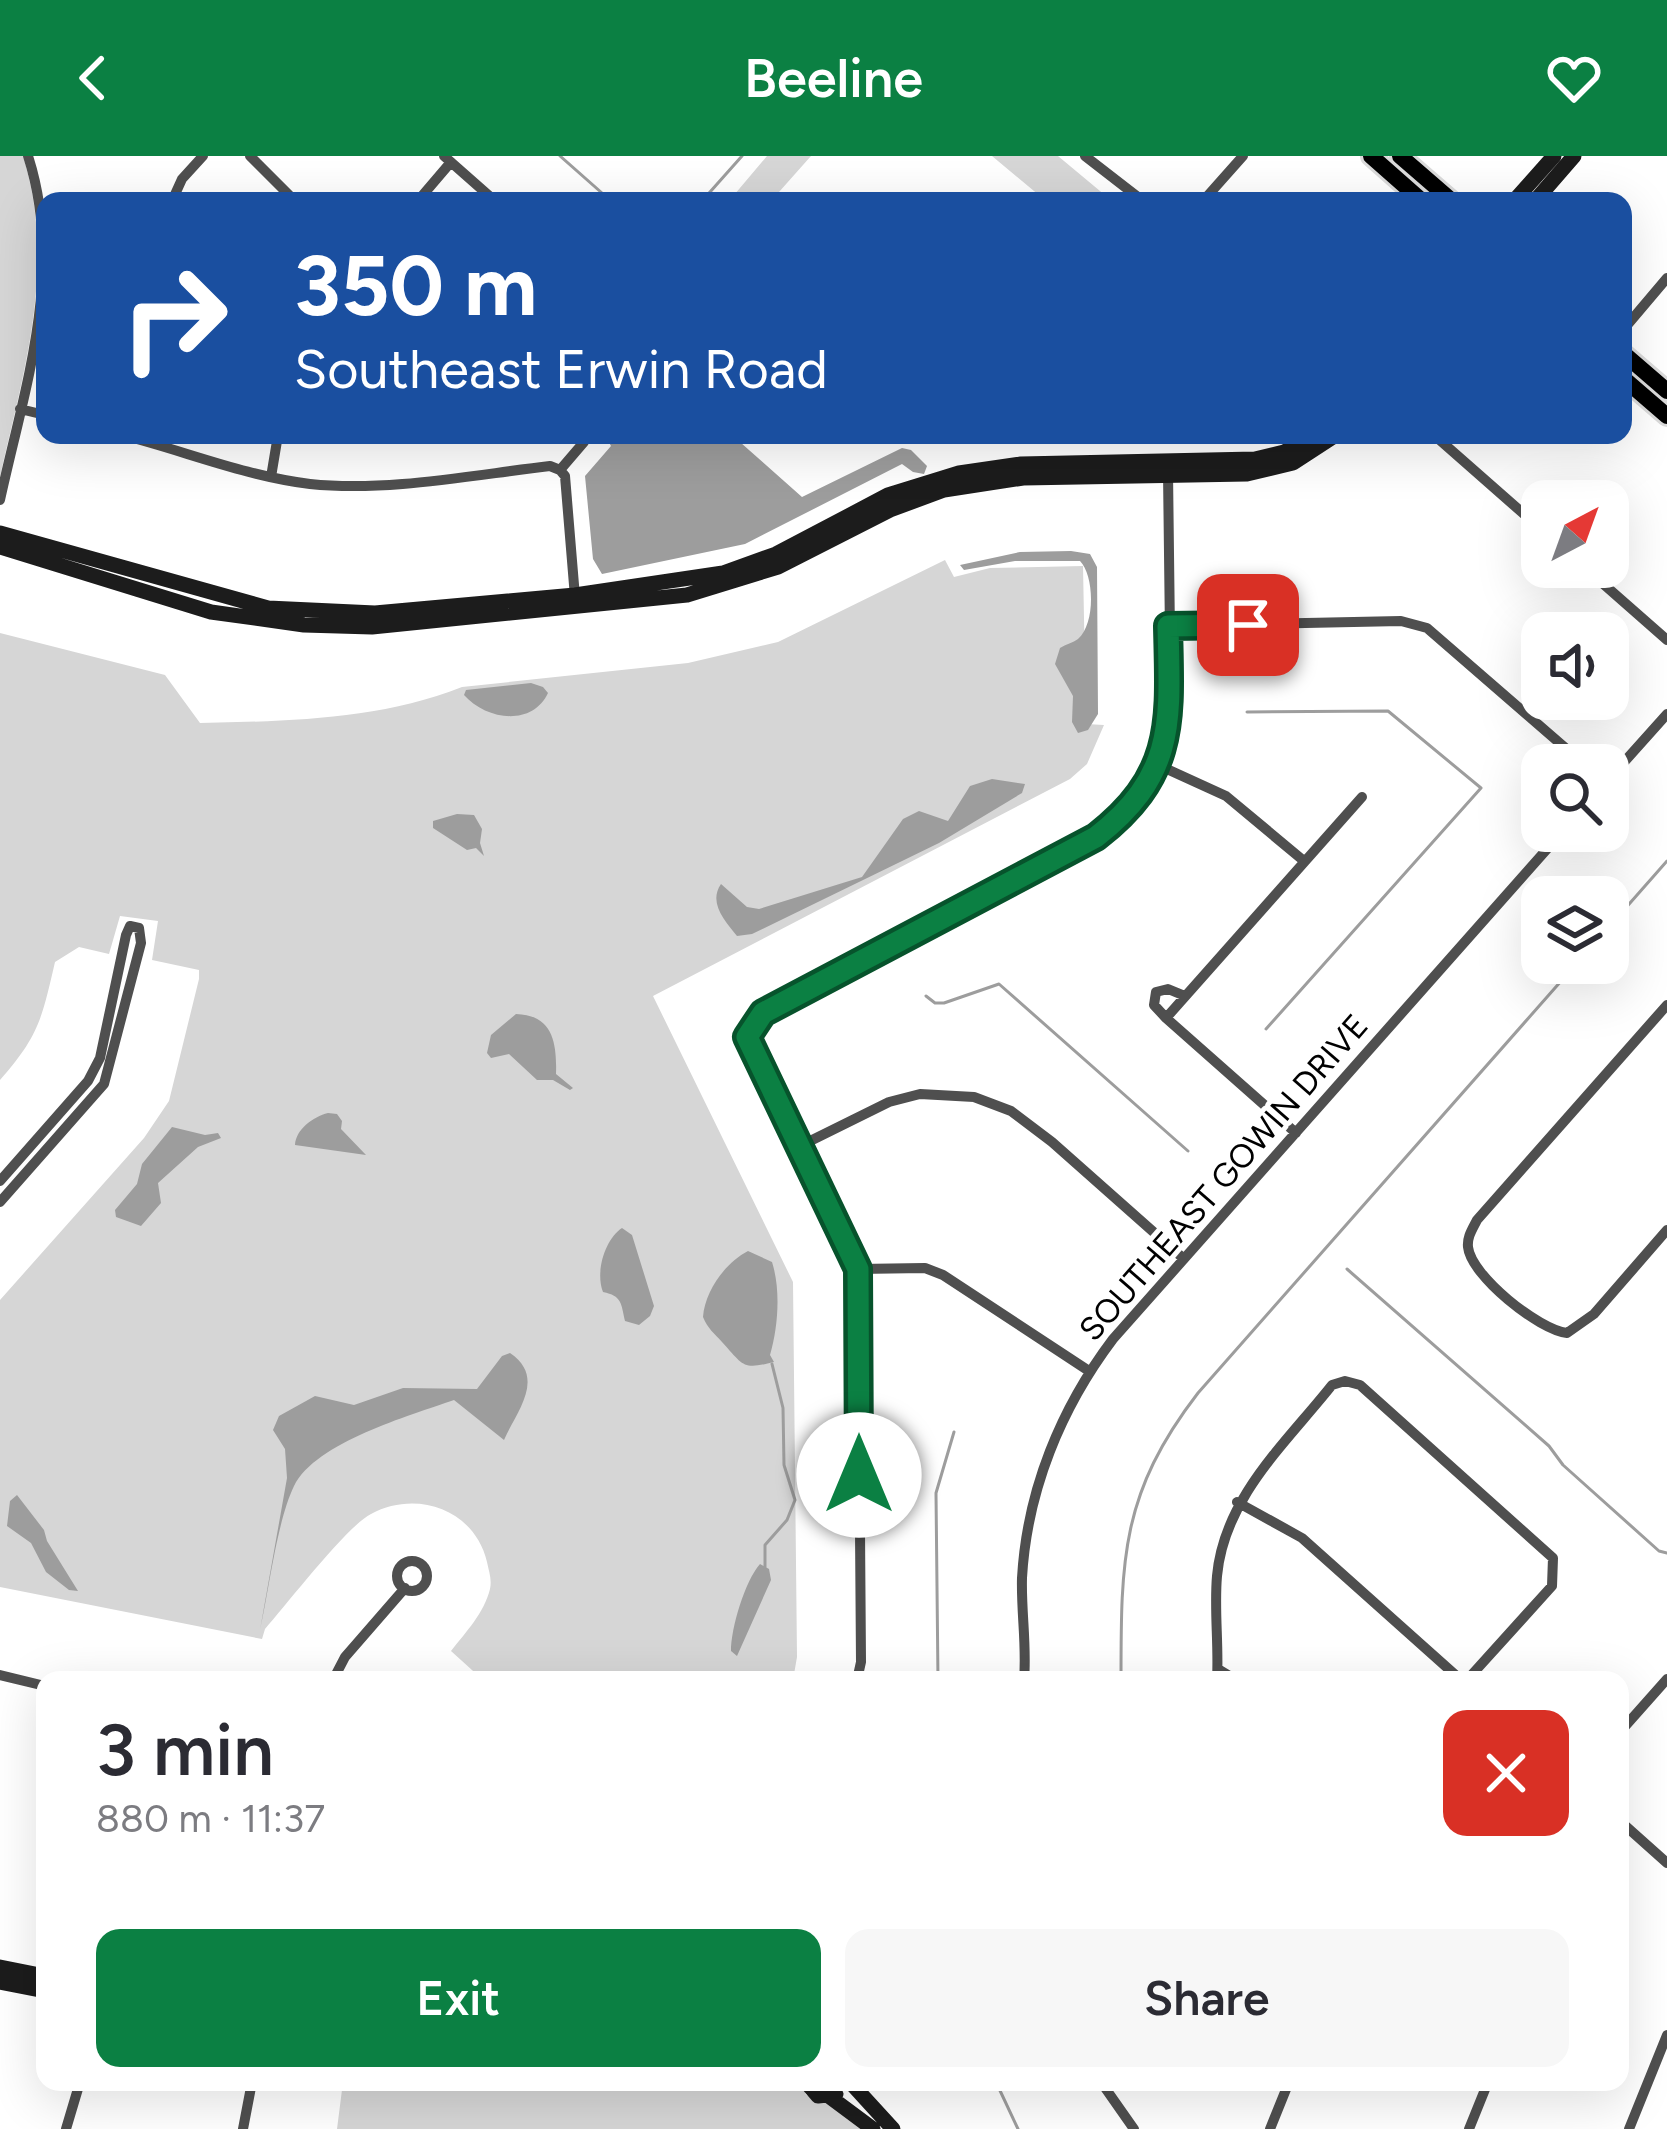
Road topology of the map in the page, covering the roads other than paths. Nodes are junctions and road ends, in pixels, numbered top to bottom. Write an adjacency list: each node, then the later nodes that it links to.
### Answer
1 (28, 156): 11 (street)
2 (202, 156): 12 (street)
3 (250, 156): 13 (street)
4 (1085, 156): 16 (street)
5 (1243, 156): 17 (street)
6 (1371, 156): 18 (main road)
7 (1400, 156): 19 (main road)
8 (1554, 156): 20 (street)
9 (1574, 156): 21 (street)
10 (447, 159): 14 (street); 15 (street)
11 (39, 192)
12 (176, 192)
13 (286, 192)
14 (425, 192)
15 (485, 192)
16 (1131, 192)
17 (1211, 192)
18 (1412, 192)
19 (1442, 192)
20 (1522, 192)
21 (1543, 192)
22 (1667, 278): 23 (street)
23 (1632, 320)
24 (36, 327): 28 (street)
25 (1632, 361): 27 (main road)
26 (1632, 385): 30 (main road)
27 (1667, 391)
28 (20, 409): 29 (street); 40 (street)
29 (36, 413)
30 (1667, 416)
31 (164, 444): 39 (street)
32 (276, 444): 39 (street)
33 (582, 444): 38 (street)
34 (1299, 444): 37 (street)
35 (1324, 444): 37 (street)
36 (1444, 444): 41 (street)
37 (1168, 468): 46 (street); 47 (street)
38 (560, 470): 39 (street); 46 (street)
39 (271, 477)
40 (0, 500)
41 (1521, 512)
42 (0, 533): 44 (street)
43 (0, 547): 44 (street)
44 (147, 584): 46 (street)
45 (1608, 588): 48 (street)
46 (576, 601)
47 (1168, 626): 50 (street); 52 (street)
48 (1667, 640)
49 (1667, 714): 51 (street)
50 (1561, 744)
51 (1629, 757)
52 (1158, 765): 55 (street); 62 (street)
53 (1362, 796): 55 (street)
54 (1544, 852): 61 (street, SOUTHEAST GOWIN DRIVE)
55 (1304, 861): 56 (street)
56 (1185, 996): 58 (street); 58 (street)
57 (1667, 1005): 65 (street)
58 (1166, 1018): 61 (street)
59 (56, 1118): 60 (street); 60 (street); 63 (street)
60 (68, 1125): 64 (street)
61 (1296, 1133): 66 (street, SOUTHEAST GOWIN DRIVE)
62 (800, 1146): 66 (street); 67 (street)
63 (0, 1181)
64 (0, 1202)
65 (1667, 1230)
66 (1184, 1259): 68 (street, SOUTHEAST GOWIN DRIVE)
67 (858, 1269): 68 (street); 72 (street)
68 (1089, 1371): 73 (street, SOUTHEAST GOWIN DRIVE)
69 (1237, 1502): 74 (street); 75 (street); 76 (street)
70 (404, 1588): 71 (street)
71 (338, 1671)
72 (859, 1671)
73 (1024, 1671)
74 (1217, 1671)
75 (1454, 1671)
76 (1472, 1671)
77 (0, 1676): 79 (street)
78 (1667, 1679): 80 (street)
79 (36, 1684)
80 (1629, 1722)
81 (1629, 1829): 82 (street)
82 (1667, 1863)
83 (0, 1967): 84 (street)
84 (36, 1974)
85 (0, 1982): 86 (street)
86 (36, 1989)
87 (1667, 2035): 104 (street)
88 (77, 2091): 97 (street)
89 (250, 2091): 98 (street)
90 (812, 2091): 96 (street)
91 (837, 2091): 96 (street)
92 (856, 2091): 100 (street)
93 (1107, 2091): 101 (street)
94 (1285, 2091): 102 (street)
95 (1484, 2091): 103 (street)
96 (830, 2097): 99 (street)
97 (66, 2129)
98 (243, 2129)
99 (873, 2129)
100 (893, 2129)
101 (1134, 2129)
102 (1270, 2129)
103 (1469, 2129)
104 (1629, 2129)

